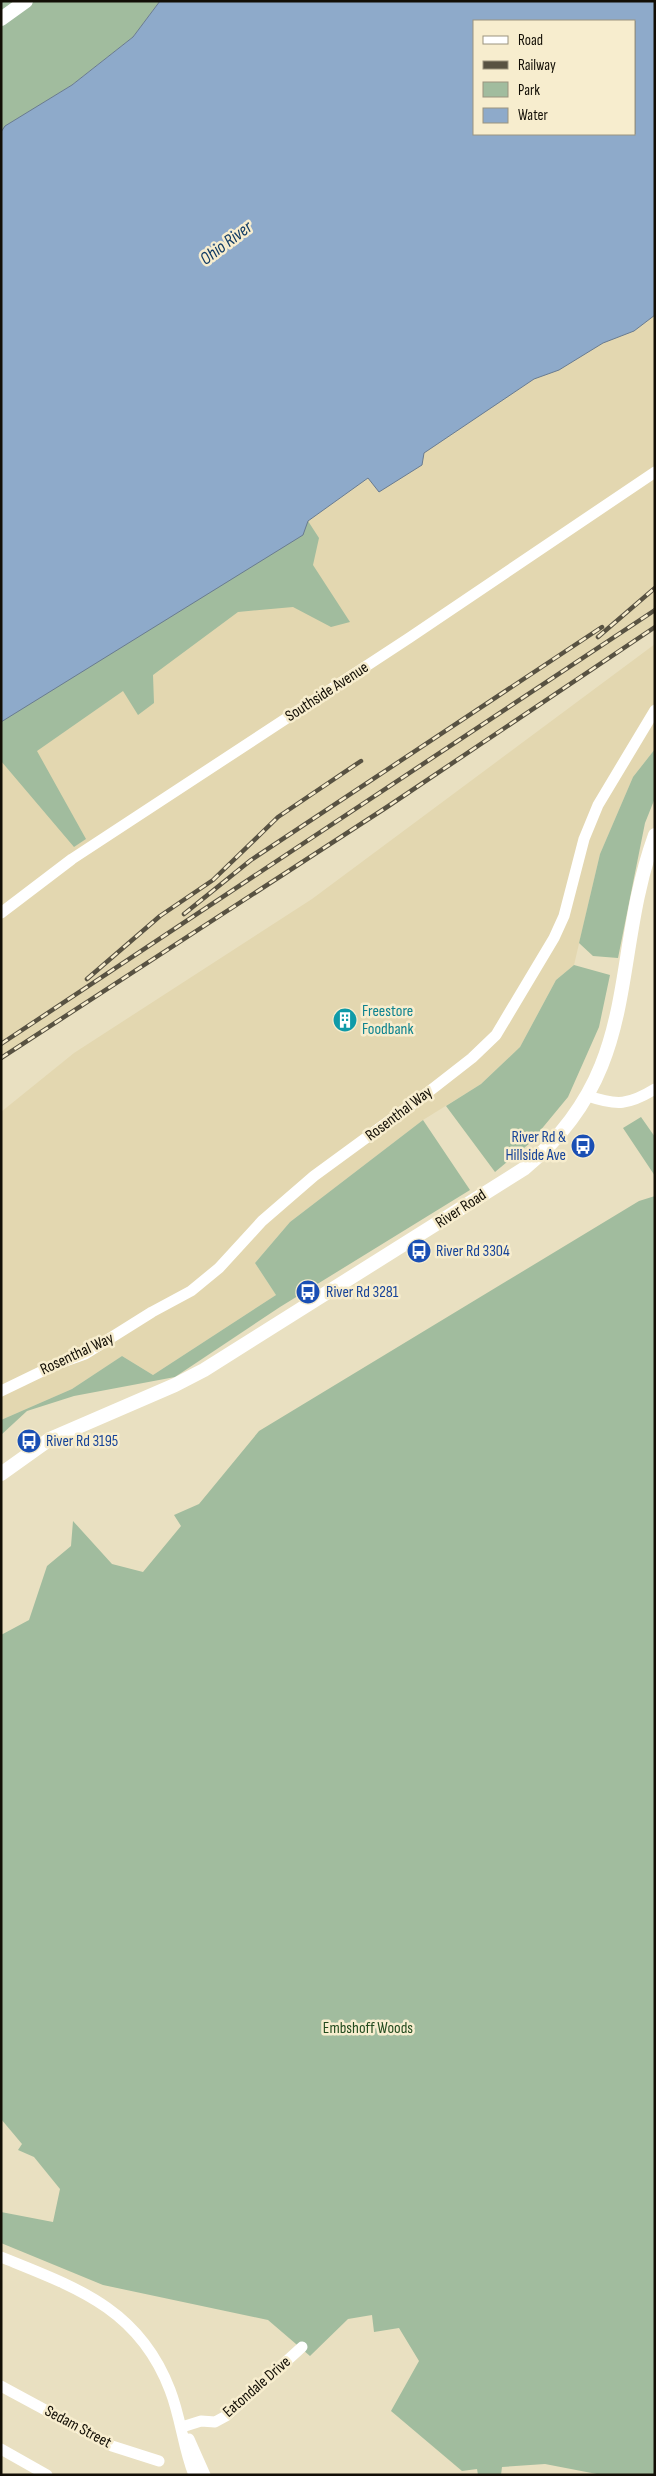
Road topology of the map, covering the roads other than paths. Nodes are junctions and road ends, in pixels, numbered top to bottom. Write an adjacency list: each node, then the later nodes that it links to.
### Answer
1 (26, 1): 2 (main road)
2 (1, 19)
3 (655, 472): 6 (street, Southside Avenue)
4 (655, 710): 9 (street, Rosenthal Way)
5 (655, 835): 8 (main road, River Road)
6 (1, 913)
7 (655, 1089): 8 (street)
8 (588, 1096): 10 (main road, River Road)
9 (1, 1391)
10 (1, 1474)
11 (1, 2257): 14 (street)
12 (302, 2347): 14 (street, Eatondale Drive)
13 (1, 2386): 16 (street, Sedam Street)
14 (182, 2427): 18 (street); 19 (street)
15 (1, 2449): 17 (street)
16 (159, 2461)
17 (47, 2475)
18 (194, 2475)
19 (205, 2475)

